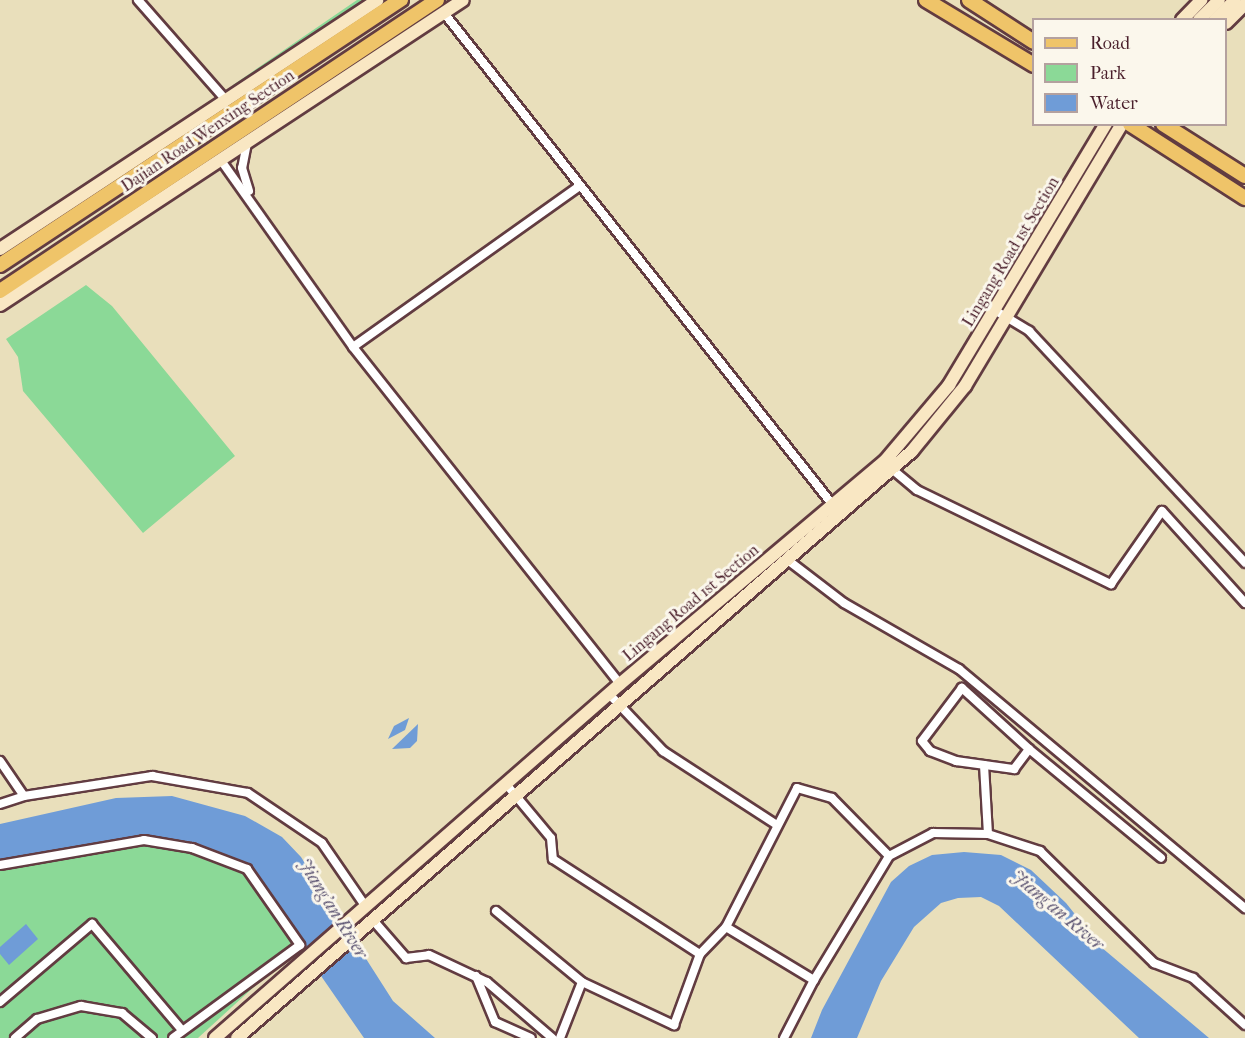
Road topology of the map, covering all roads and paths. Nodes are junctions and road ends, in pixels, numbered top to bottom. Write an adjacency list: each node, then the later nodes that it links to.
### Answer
1 (138, 0): 19 (street)
2 (377, 0): 19 (main road)
3 (401, 0): 31 (main road, Dajian Road Wenxing Section)
4 (437, 0): 32 (main road, Dajian Road Wenxing Section)
5 (463, 0): 12 (main road)
6 (926, 0): 18 (main road)
7 (969, 0): 17 (main road)
8 (1201, 0): 13 (main road)
9 (1219, 0): 14 (main road)
10 (1235, 0): 15 (main road)
11 (1245, 4): 16 (main road)
12 (444, 13): 24 (main road); 27 (street)
13 (1184, 18)
14 (1200, 18)
15 (1217, 18)
16 (1227, 21)
17 (1032, 41)
18 (1032, 64)
19 (226, 100): 30 (main road)
20 (1105, 126): 34 (main road, Lingang Road 1st Section)
21 (1121, 126): 35 (main road, Lingang Road 1st Section)
22 (1133, 126): 28 (main road)
23 (1166, 126): 26 (main road)
24 (248, 142): 25 (main road); 29 (street)
25 (220, 159): 29 (street); 33 (main road)
26 (1245, 176)
27 (578, 187): 36 (street); 38 (street)
28 (1245, 198)
29 (256, 205): 36 (street)
30 (0, 249)
31 (0, 265)
32 (0, 291)
33 (0, 305)
34 (996, 310): 35 (street); 38 (main road, Lingang Road 1st Section)
35 (1008, 316): 37 (main road, Lingang Road 1st Section); 41 (street)
36 (353, 347): 43 (street)
37 (893, 470): 39 (main road, Lingang Road 1st Section); 42 (street)
38 (832, 504): 39 (street); 43 (main road, Lingang Road 1st Section)
39 (841, 515): 40 (main road, Lingang Road 1st Section)
40 (789, 561): 45 (main road, Lingang Road 1st Section); 59 (street)
41 (1245, 563)
42 (1245, 603)
43 (620, 684): 44 (main road, Lingang Road 1st Section)
44 (609, 694): 45 (street); 49 (main road, Lingang Road 1st Section)
45 (618, 705): 50 (main road, Lingang Road 1st Section); 53 (street)
46 (1029, 749): 48 (street); 48 (street); 56 (street)
47 (0, 761): 51 (street)
48 (984, 765): 54 (street)
49 (506, 784): 50 (street); 58 (main road, Lingang Road 1st Section)
50 (515, 795): 61 (main road, Lingang Road 1st Section); 63 (street)
51 (24, 796): 52 (street); 58 (street)
52 (0, 804)
53 (777, 825): 55 (street); 62 (street)
54 (988, 834): 55 (street); 68 (street)
55 (889, 856): 65 (street)
56 (1161, 858)
57 (0, 865): 69 (street)
58 (366, 907): 73 (main road, Lingang Road 1st Section)
59 (1245, 908)
60 (496, 911): 66 (street)
61 (372, 919): 64 (street); 74 (main road, Lingang Road 1st Section)
62 (726, 927): 63 (street); 65 (street)
63 (700, 954): 66 (street)
64 (476, 976): 75 (street); 76 (street)
65 (814, 980): 78 (street)
66 (582, 982): 77 (street)
67 (0, 1002): 69 (street)
68 (1245, 1025)
69 (181, 1029): 72 (street)
70 (15, 1038): 71 (street)
71 (152, 1038)
72 (173, 1038)
73 (215, 1038)
74 (237, 1038)
75 (531, 1038)
76 (552, 1038)
77 (560, 1038)
78 (784, 1038)

